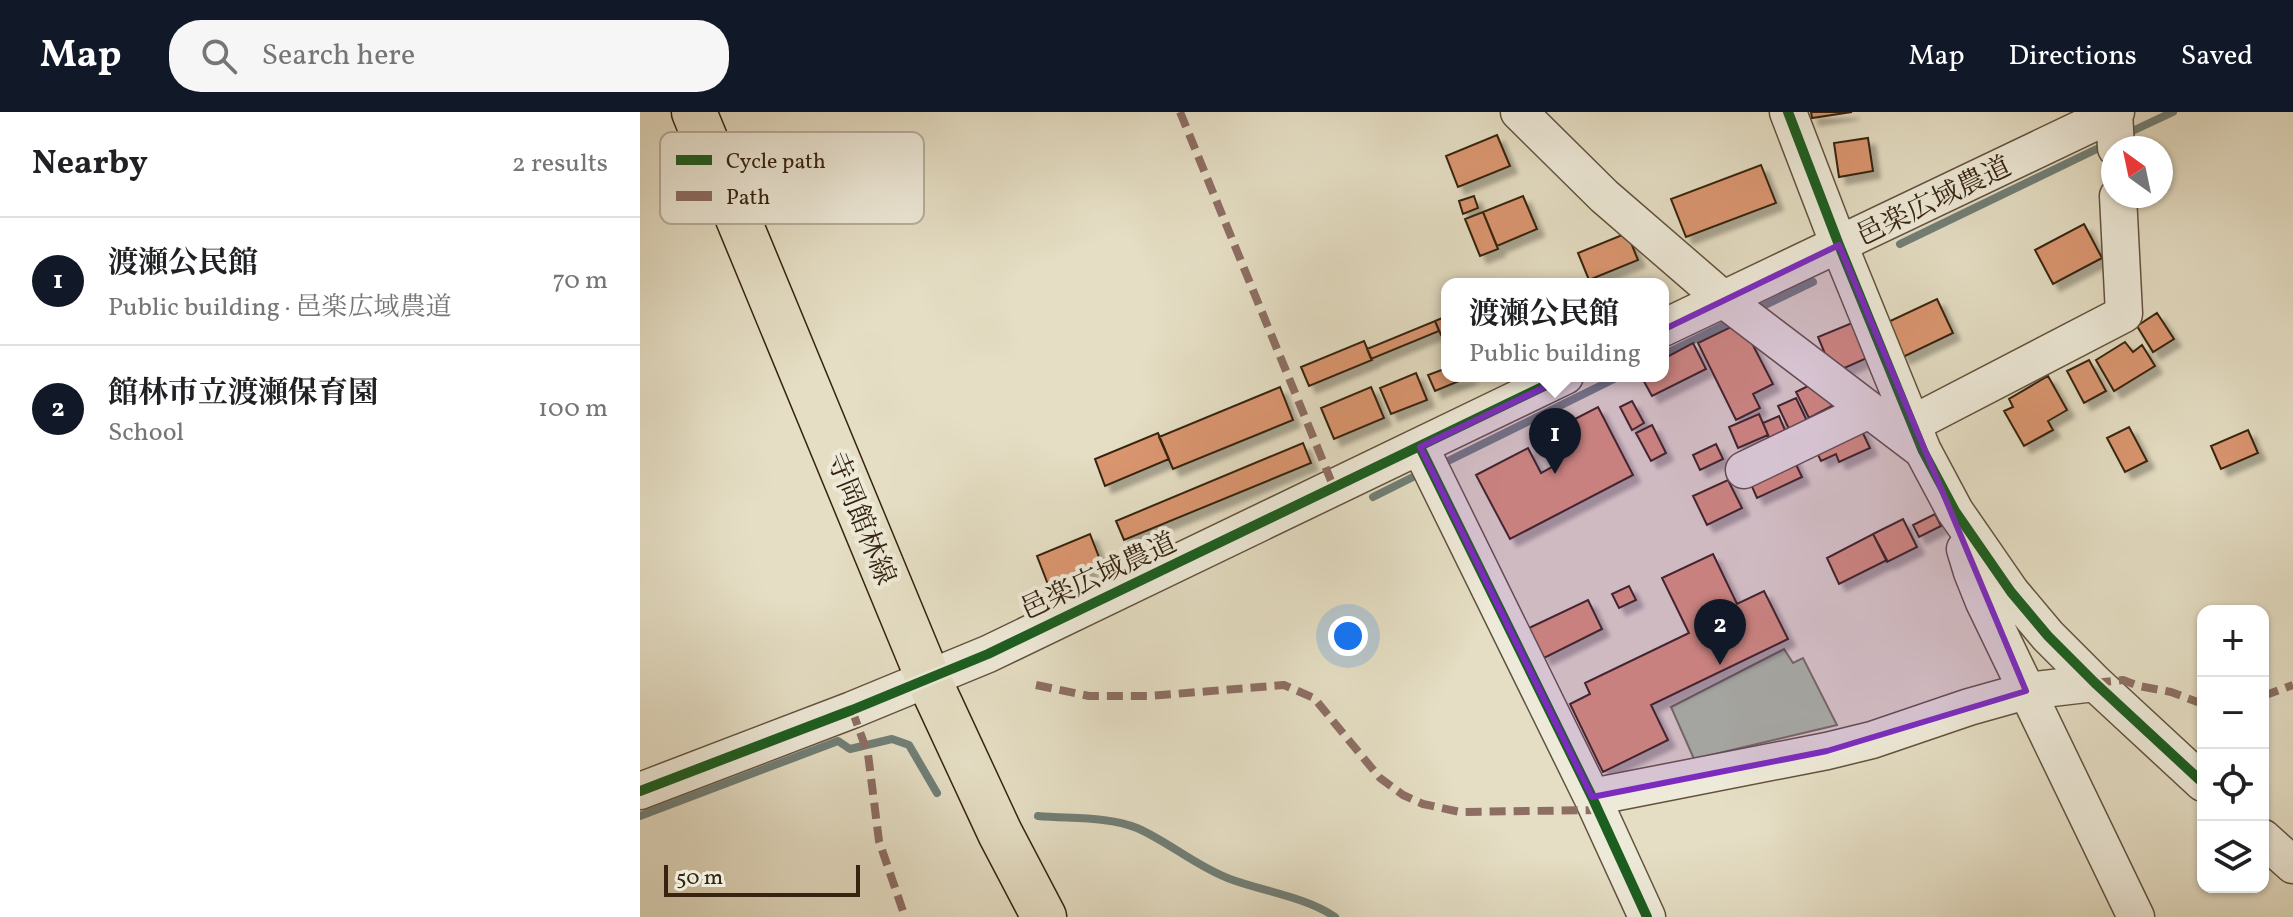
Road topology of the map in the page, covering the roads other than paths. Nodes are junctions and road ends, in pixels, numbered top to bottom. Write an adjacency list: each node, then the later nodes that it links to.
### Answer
1 (694, 112): 5 (main road, 寺岡館林線)
2 (1519, 112): 10 (street)
3 (1788, 112): 9 (street)
4 (2115, 112): 6 (street); 9 (street, 邑楽広域農道)
5 (702, 132)
6 (2116, 136)
7 (2119, 208): 14 (street)
8 (740, 224): 18 (main road, 寺岡館林線)
9 (1839, 245): 10 (street, 邑楽広域農道); 14 (street)
10 (1723, 299): 11 (street, 邑楽広域農道); 13 (street)
11 (1669, 325)
12 (1553, 382): 15 (street, 邑楽広域農道)
13 (1869, 410): 14 (street); 16 (street)
14 (1917, 437): 17 (street)
15 (1420, 447): 18 (street, 邑楽広域農道); 23 (street)
16 (1744, 470)
17 (1955, 511): 19 (street); 20 (street)
18 (928, 678): 22 (street, 邑楽広域農道); 26 (main road, 寺岡館林線)
19 (2095, 683): 20 (street); 21 (street)
20 (2026, 691): 23 (street); 28 (street)
21 (2197, 777)
22 (640, 791)
23 (1592, 797): 27 (street)
24 (2269, 843): 25 (street)
25 (2293, 865)
26 (1044, 917)
27 (1647, 917)
28 (2136, 917)

